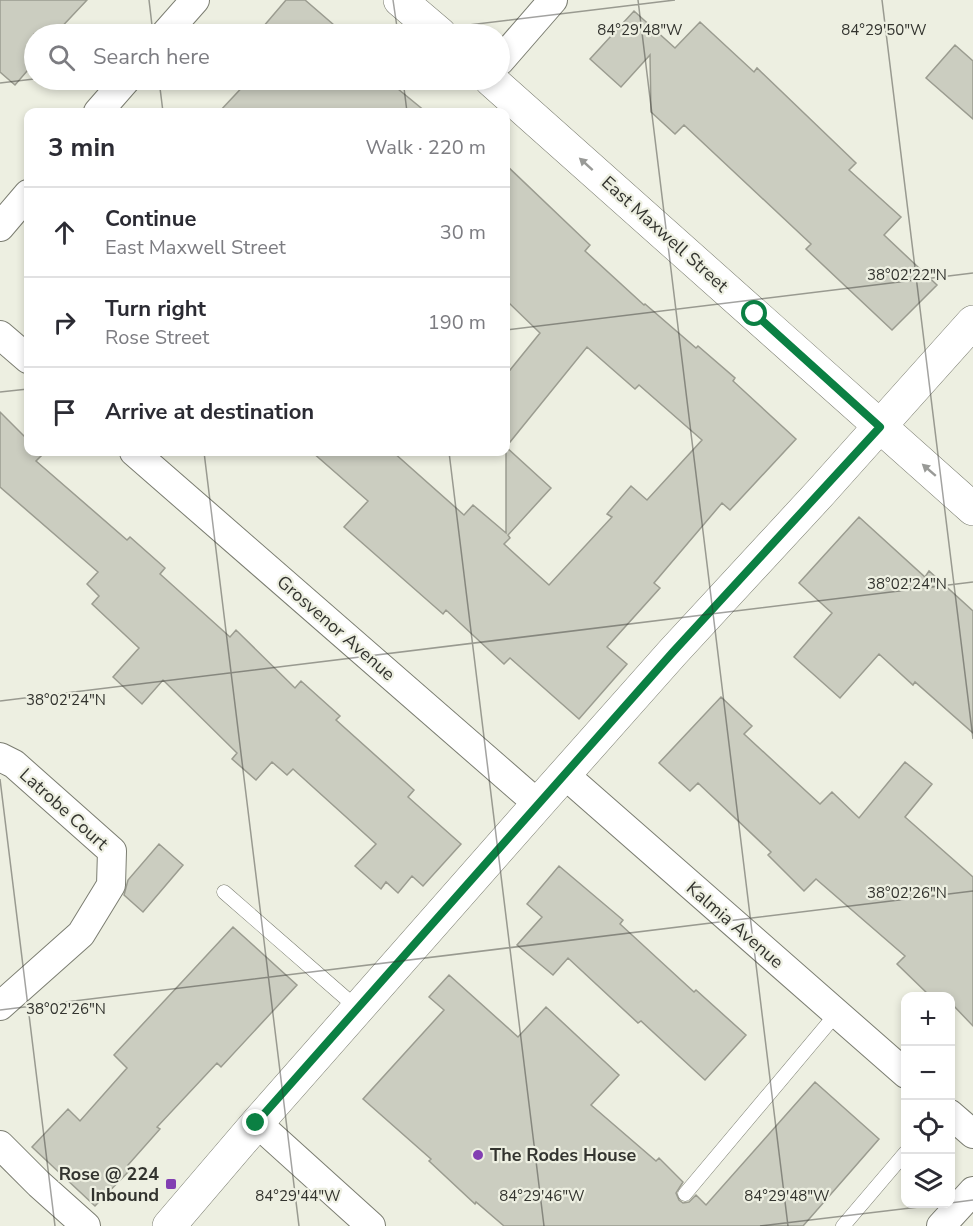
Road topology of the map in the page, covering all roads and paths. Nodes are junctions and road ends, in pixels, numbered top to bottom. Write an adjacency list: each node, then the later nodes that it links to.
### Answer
1 (195, 0): 4 (street)
2 (400, 0): 5 (main road)
3 (553, 0): 6 (street)
4 (174, 24)
5 (428, 24)
6 (510, 49)
7 (117, 90): 9 (street)
8 (502, 90): 15 (main road, East Maxwell Street, one-way to 8)
9 (102, 108)
10 (24, 199): 11 (street)
11 (0, 227)
12 (973, 322): 15 (main road)
13 (0, 335): 14 (street)
14 (24, 356)
15 (880, 427): 17 (main road, East Maxwell Street, one-way to 15); 19 (main road)
16 (139, 456): 20 (street, Grosvenor Avenue)
17 (973, 509)
18 (0, 757): 22 (street, Latrobe Court)
19 (565, 775): 20 (main road); 24 (street, Kalmia Avenue)
20 (538, 804): 23 (main road)
21 (224, 892): 23 (lane)
22 (0, 1006)
23 (357, 1008): 27 (main road)
24 (837, 1013): 25 (street, Kalmia Avenue); 32 (lane)
25 (901, 1070)
26 (955, 1118): 28 (street)
27 (256, 1123): 34 (main road); 35 (street)
28 (973, 1134)
29 (0, 1144): 33 (street)
30 (904, 1154): 36 (lane)
31 (973, 1191): 37 (street)
32 (685, 1194)
33 (86, 1226)
34 (169, 1226)
35 (371, 1226)
36 (843, 1226)
37 (941, 1226)

